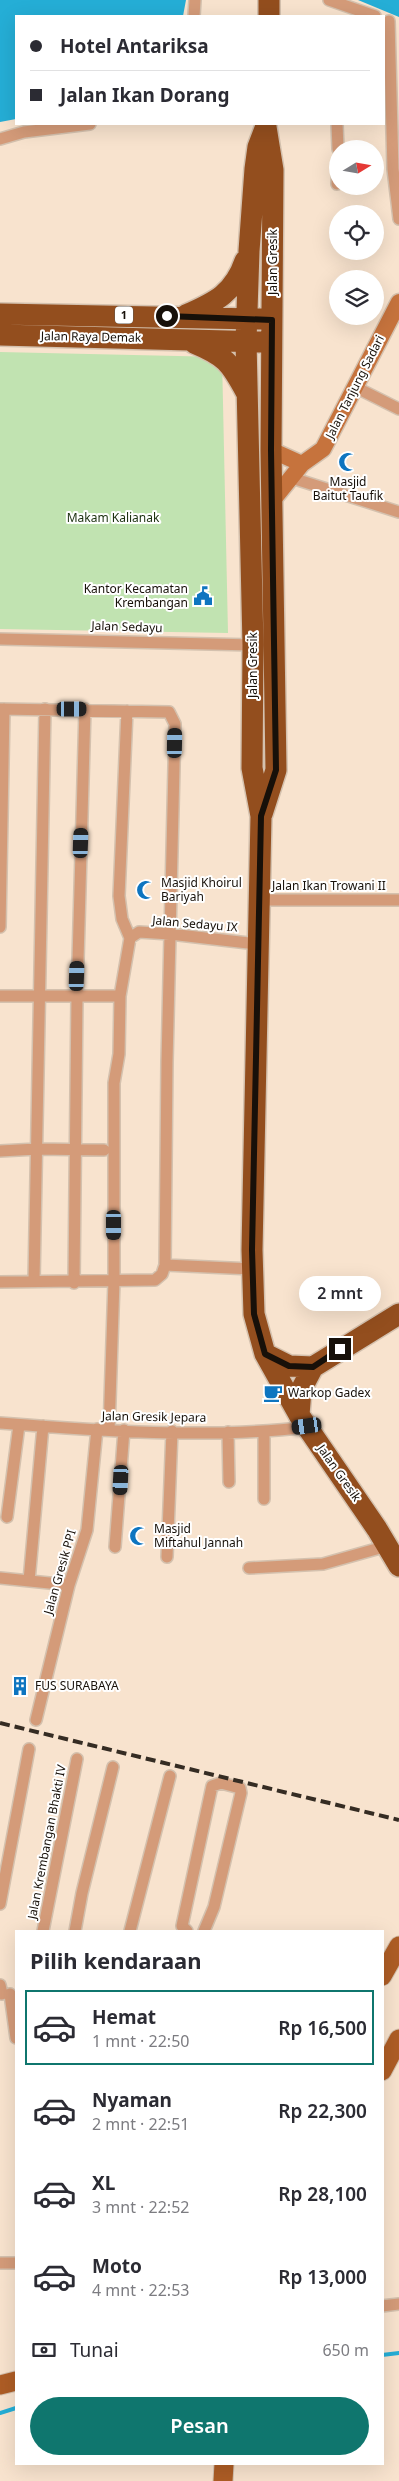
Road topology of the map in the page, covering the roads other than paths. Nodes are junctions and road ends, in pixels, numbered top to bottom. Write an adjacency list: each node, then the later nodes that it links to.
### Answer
1 (195, 0): 5 (street)
2 (269, 0): 6 (highway)
3 (329, 0): 4 (street)
4 (341, 4): 7 (street); 8 (street)
5 (194, 15)
6 (269, 15)
7 (340, 15)
8 (372, 15)
9 (390, 22): 15 (street)
10 (82, 125): 13 (street)
11 (266, 125): 16 (highway, Jalan Gresik); 21 (highway, Jalan Gresik)
12 (337, 125): 14 (street)
13 (0, 139)
14 (338, 140)
15 (399, 219)
16 (249, 251): 19 (highway); 20 (highway, Jalan Gresik)
17 (399, 302): 26 (street, Jalan Tanjung Sadari)
18 (0, 314): 19 (highway, Jalan Raya Demak / 1)
19 (183, 316): 20 (highway, Jalan Raya Demak / 1)
20 (248, 319): 21 (highway, Jalan Raya Demak); 24 (highway, Jalan Gresik)
21 (272, 320): 25 (highway, Jalan Gresik)
22 (0, 335): 23 (highway, Jalan Raya Demak / 1)
23 (185, 339): 24 (highway, Jalan Raya Demak / 1); 27 (highway)
24 (246, 341): 25 (highway, Jalan Raya Demak / 1); 27 (highway, Jalan Gresik)
25 (271, 342): 29 (highway, Jalan Gresik)
26 (355, 387): 28 (street); 30 (street, Jalan Tanjung Sadari)
27 (248, 394): 35 (highway, Jalan Gresik)
28 (399, 409)
29 (271, 450): 30 (street); 32 (highway, Jalan Gresik)
30 (302, 464): 31 (street, Jalan Tanjung Sadari)
31 (292, 478): 32 (street, Jalan Tanjung Sadari); 33 (street)
32 (273, 500): 40 (highway, Jalan Gresik)
33 (399, 512)
34 (0, 639): 35 (street, Jalan Sedayu)
35 (253, 645): 40 (highway, Jalan Gresik)
36 (2, 709): 37 (street); 43 (street)
37 (46, 709): 38 (street); 47 (street)
38 (86, 709): 39 (street); 49 (street)
39 (127, 711): 44 (street); 45 (street)
40 (261, 816): 41 (highway, Jalan Gresik)
41 (258, 900): 42 (street, Jalan Ikan Trowani II); 46 (highway, Jalan Gresik)
42 (399, 900)
43 (0, 927)
44 (170, 934): 45 (street, Jalan Sedayu IX); 46 (street, Jalan Sedayu IX); 55 (street)
45 (130, 938): 50 (street)
46 (257, 944): 56 (highway, Jalan Gresik)
47 (40, 995): 48 (street); 49 (street); 51 (street)
48 (0, 996)
49 (77, 996): 50 (street); 52 (street)
50 (120, 996): 57 (street)
51 (37, 1149): 52 (street); 54 (street); 59 (street)
52 (76, 1150): 53 (street); 60 (street)
53 (104, 1150)
54 (0, 1151)
55 (165, 1265): 56 (street); 57 (street)
56 (252, 1269): 62 (highway, Jalan Gresik)
57 (114, 1281): 60 (street); 69 (street)
58 (0, 1282): 59 (street)
59 (34, 1282): 60 (street)
60 (74, 1283)
61 (399, 1314): 63 (highway)
62 (265, 1354): 63 (highway); 64 (highway, Jalan Gresik)
63 (313, 1367): 64 (highway)
64 (303, 1420): 72 (street, Jalan Gresik Jepara); 77 (highway, Jalan Gresik)
65 (0, 1423): 66 (street, Jalan Gresik Jepara)
66 (20, 1425): 67 (street, Jalan Gresik Jepara); 76 (street)
67 (43, 1426): 68 (street, Jalan Gresik Jepara); 83 (street)
68 (98, 1430): 69 (street, Jalan Gresik Jepara); 84 (street, Jalan Gresik PPI)
69 (110, 1430): 70 (street, Jalan Gresik Jepara)
70 (124, 1430): 71 (street, Jalan Gresik Jepara); 78 (street)
71 (172, 1431): 73 (street, Jalan Gresik Jepara); 79 (street)
72 (264, 1431): 73 (street, Jalan Gresik Jepara); 75 (street)
73 (228, 1432): 74 (street)
74 (229, 1482)
75 (264, 1499)
76 (7, 1517)
77 (387, 1546): 80 (highway, Jalan Gresik); 81 (street)
78 (115, 1547)
79 (167, 1556)
80 (399, 1566)
81 (249, 1568)
82 (0, 1578): 83 (street)
83 (30, 1581): 84 (street)
84 (69, 1585): 85 (street, Jalan Gresik PPI)
85 (36, 1720)
86 (29, 1749): 90 (street)
87 (77, 1759): 91 (street, Jalan Krembangan Bhakti IV)
88 (113, 1767): 92 (street)
89 (170, 1776): 93 (street)
90 (0, 1904)
91 (44, 1930)
92 (75, 1930)
93 (130, 1930)
94 (186, 1930): 95 (street)
95 (204, 1930)
96 (6, 1993): 97 (street)
97 (15, 2034)
98 (398, 2042): 99 (main road)
99 (384, 2066)
100 (15, 2263): 101 (street)
101 (0, 2264)
102 (399, 2304): 103 (street)
103 (384, 2306)
104 (15, 2381): 105 (main road)
105 (0, 2384)
106 (224, 2465): 107 (main road)
107 (223, 2481)

